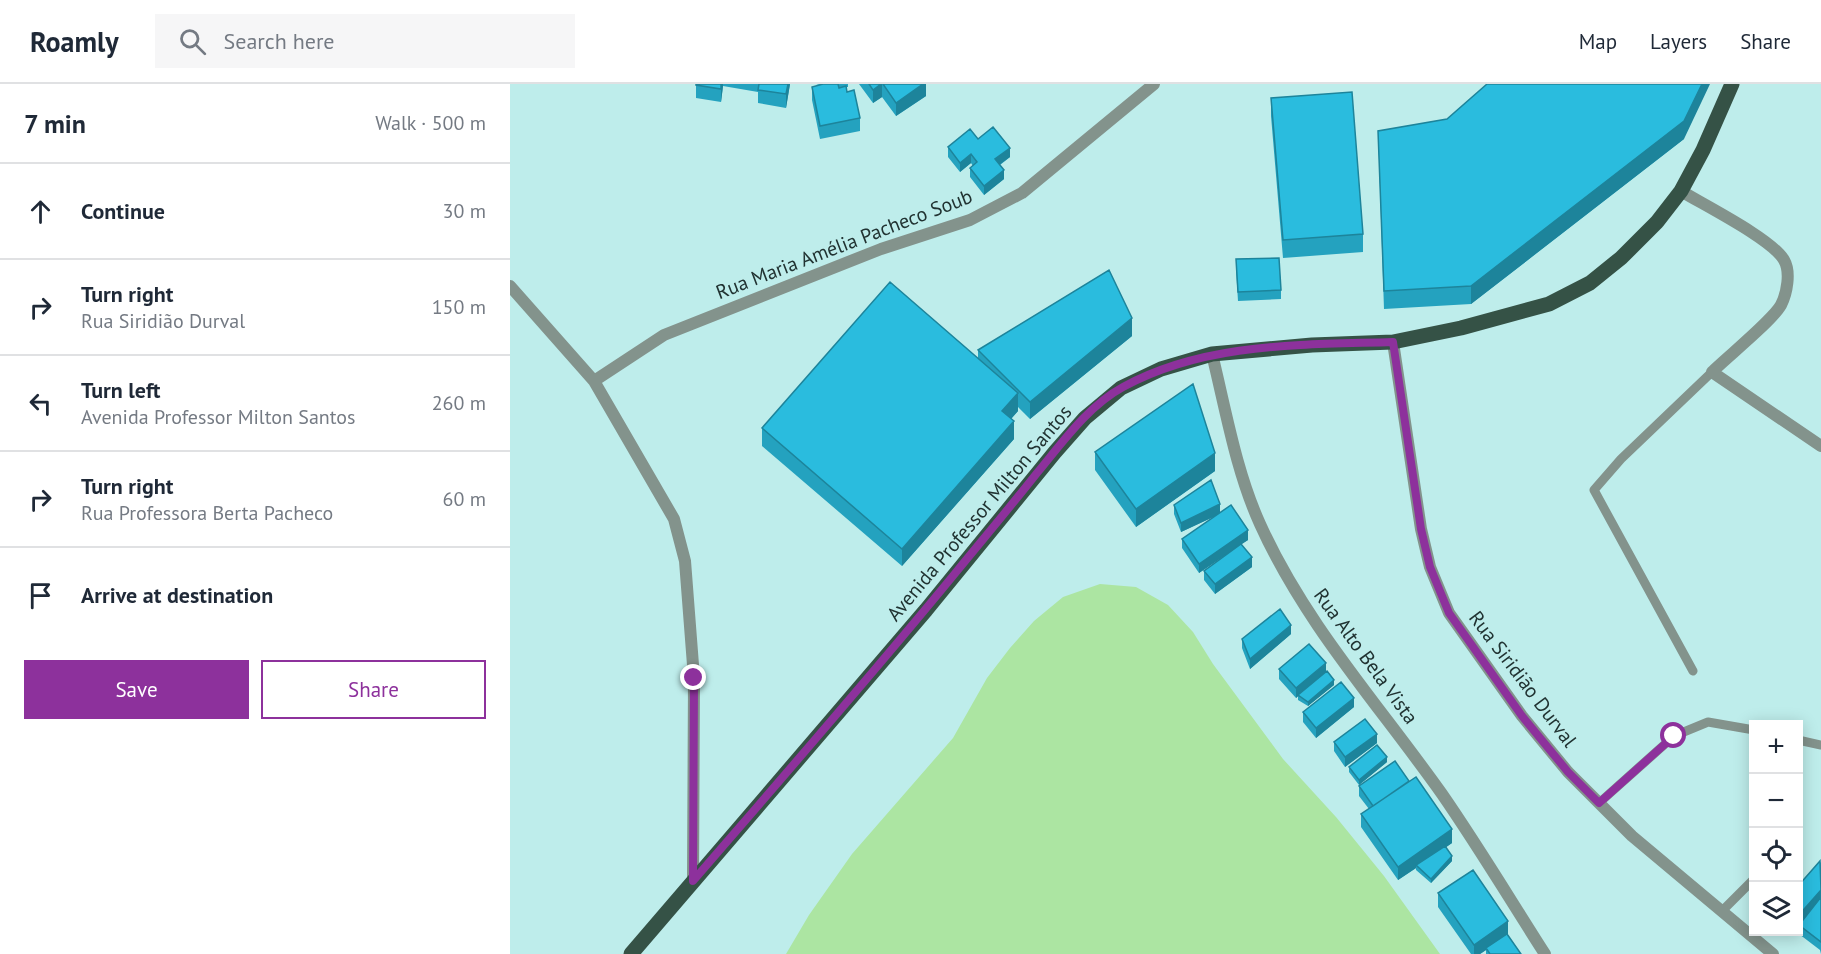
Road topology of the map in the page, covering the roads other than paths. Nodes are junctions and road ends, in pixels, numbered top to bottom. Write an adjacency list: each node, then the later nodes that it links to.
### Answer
1 (1154, 84): 8 (street, Rua Maria Amélia Pacheco Soub)
2 (1732, 84): 3 (main road, Avenida Professor Milton Santos)
3 (1681, 190): 5 (main road, Avenida Professor Milton Santos); 7 (street)
4 (510, 286): 8 (street)
5 (1393, 342): 6 (main road, Avenida Professor Milton Santos); 14 (street, Rua Siridião Durval)
6 (1212, 354): 15 (main road, Avenida Professor Milton Santos); 19 (street, Rua Alto Bela Vista)
7 (1712, 372): 9 (street); 10 (lane)
8 (594, 381): 15 (street)
9 (1821, 446)
10 (1693, 671)
11 (1749, 729): 14 (lane)
12 (1803, 741): 13 (lane)
13 (1821, 745)
14 (1599, 803): 17 (street, Rua Siridião Durval)
15 (693, 881): 18 (main road, Avenida Professor Milton Santos)
16 (1751, 882): 17 (lane)
17 (1722, 911): 20 (street, Rua Siridião Durval)
18 (631, 954)
19 (1545, 954)
20 (1773, 954)

